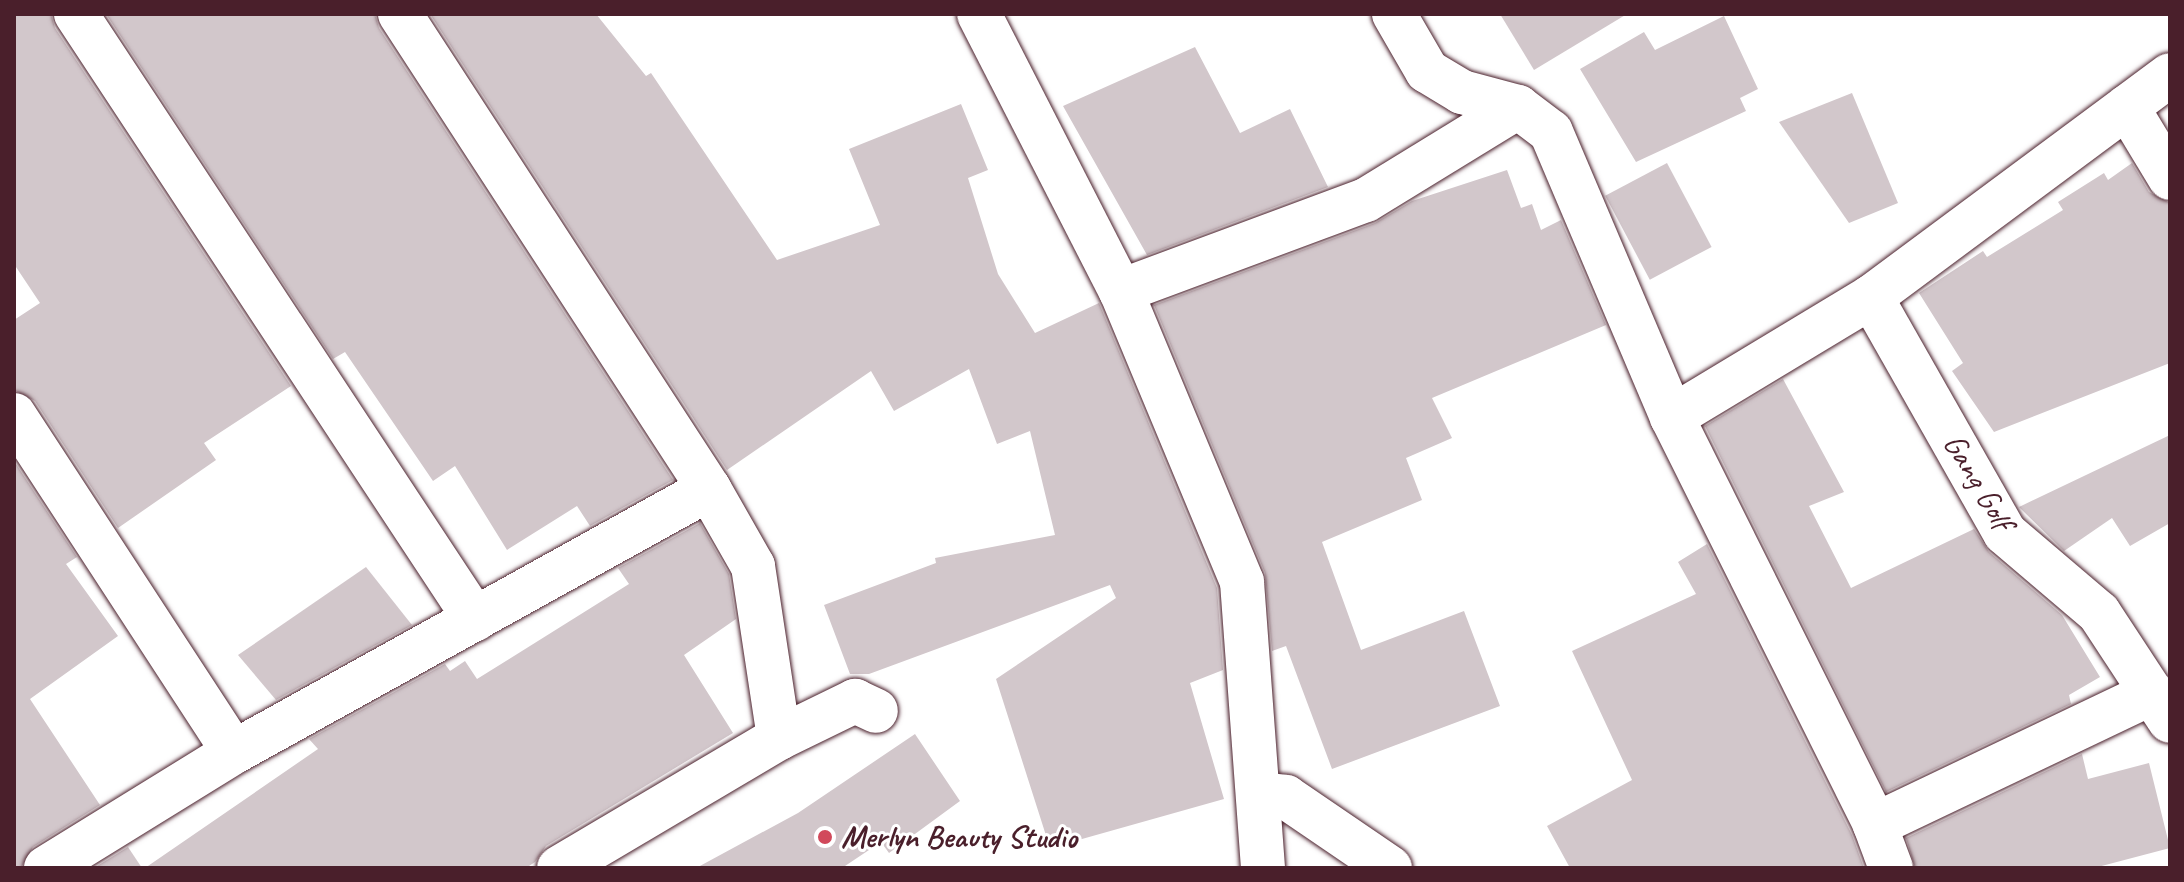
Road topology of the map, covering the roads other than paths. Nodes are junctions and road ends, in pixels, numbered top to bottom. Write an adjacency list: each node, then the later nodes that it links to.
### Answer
1 (76, 14): 14 (street)
2 (400, 14): 13 (street)
3 (979, 14): 9 (street)
4 (1394, 14): 6 (street)
5 (2170, 75): 7 (street)
6 (1518, 107): 9 (street); 12 (street)
7 (2127, 107): 8 (street); 10 (street)
8 (2170, 178)
9 (1121, 291): 19 (street)
10 (1871, 297): 12 (street); 15 (street, Gang Golf)
11 (14, 415): 18 (street)
12 (1672, 417): 20 (street)
13 (709, 489): 14 (street); 17 (street)
14 (475, 619): 18 (street)
15 (2161, 707): 20 (street)
16 (876, 711): 17 (street)
17 (779, 738): 22 (street)
18 (234, 752): 21 (street)
19 (1258, 794): 23 (street); 24 (street)
20 (1875, 825): 25 (street)
21 (46, 868)
22 (559, 868)
23 (1263, 868)
24 (1390, 868)
25 (1891, 868)

